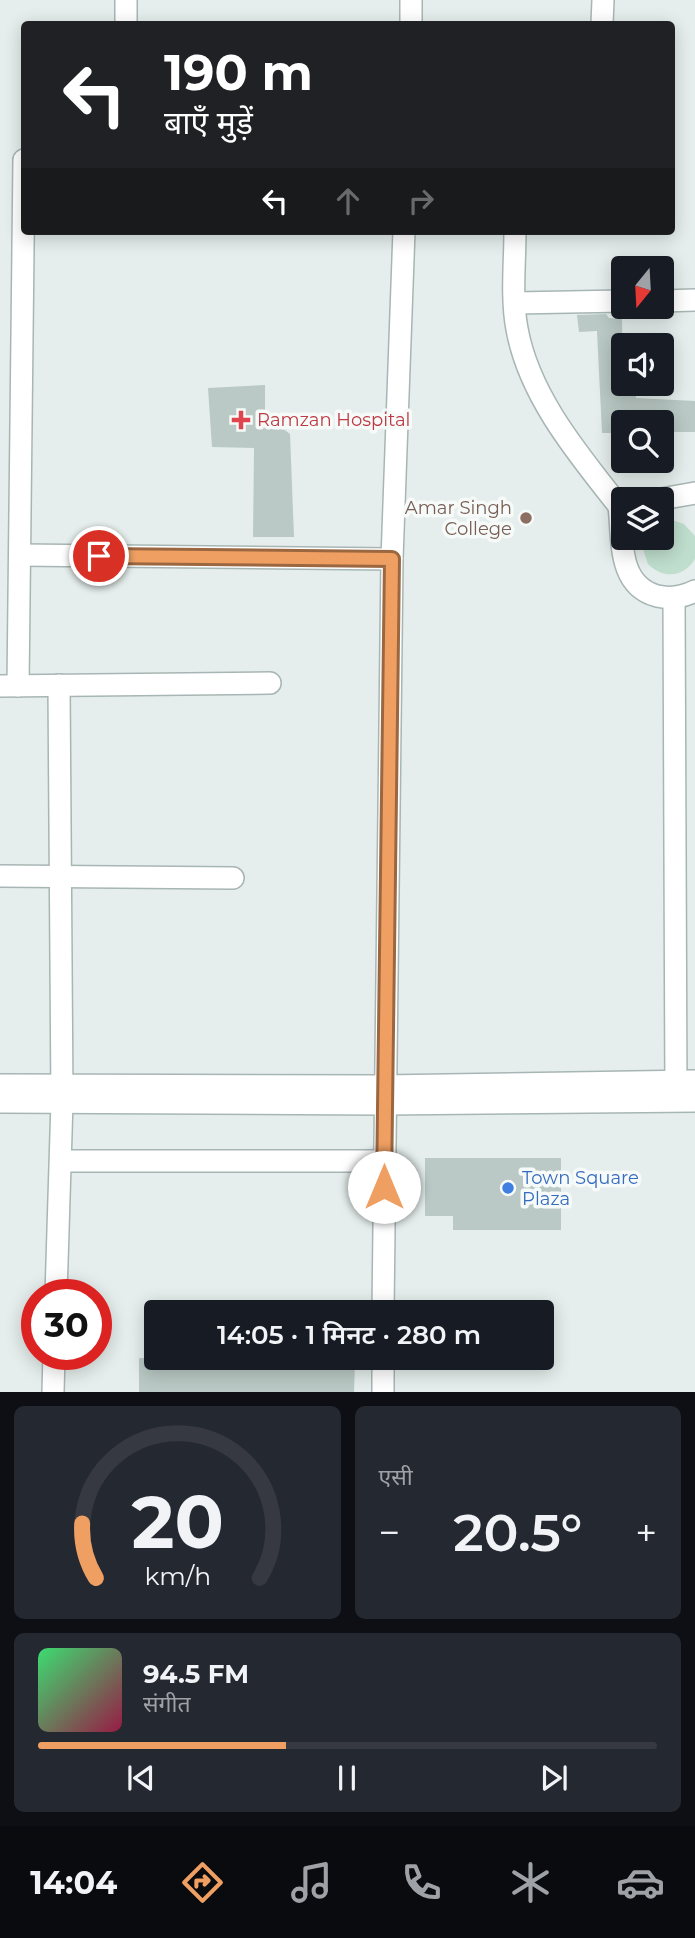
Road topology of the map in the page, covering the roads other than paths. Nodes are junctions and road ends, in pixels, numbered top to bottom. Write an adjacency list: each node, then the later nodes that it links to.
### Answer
1 (126, 0): 4 (street)
2 (411, 0): 5 (street)
3 (603, 0): 6 (street)
4 (126, 21)
5 (411, 21)
6 (602, 21)
7 (23, 235): 18 (street)
8 (404, 235): 19 (street)
9 (514, 235): 13 (street)
10 (695, 300): 12 (street)
11 (611, 301): 13 (street)
12 (674, 301)
13 (515, 303): 14 (street)
14 (611, 493)
15 (695, 493): 16 (street)
16 (674, 497)
17 (625, 550): 21 (street)
18 (20, 555): 19 (street); 24 (street)
19 (392, 559): 31 (street)
20 (695, 591): 21 (street)
21 (674, 598): 29 (street)
22 (270, 683): 23 (street)
23 (60, 685): 24 (street); 26 (street)
24 (9, 686)
25 (0, 876): 26 (street)
26 (61, 876): 27 (street); 30 (street)
27 (233, 878)
28 (0, 1085): 30 (street)
29 (685, 1091): 31 (street)
30 (62, 1093): 31 (street); 32 (street); 33 (street)
31 (384, 1095): 34 (street)
32 (0, 1102)
33 (61, 1161): 34 (street); 35 (street)
34 (384, 1161): 36 (street)
35 (57, 1279)
36 (383, 1300)
37 (54, 1370): 39 (street)
38 (383, 1370): 40 (street)
39 (53, 1392)
40 (383, 1392)

